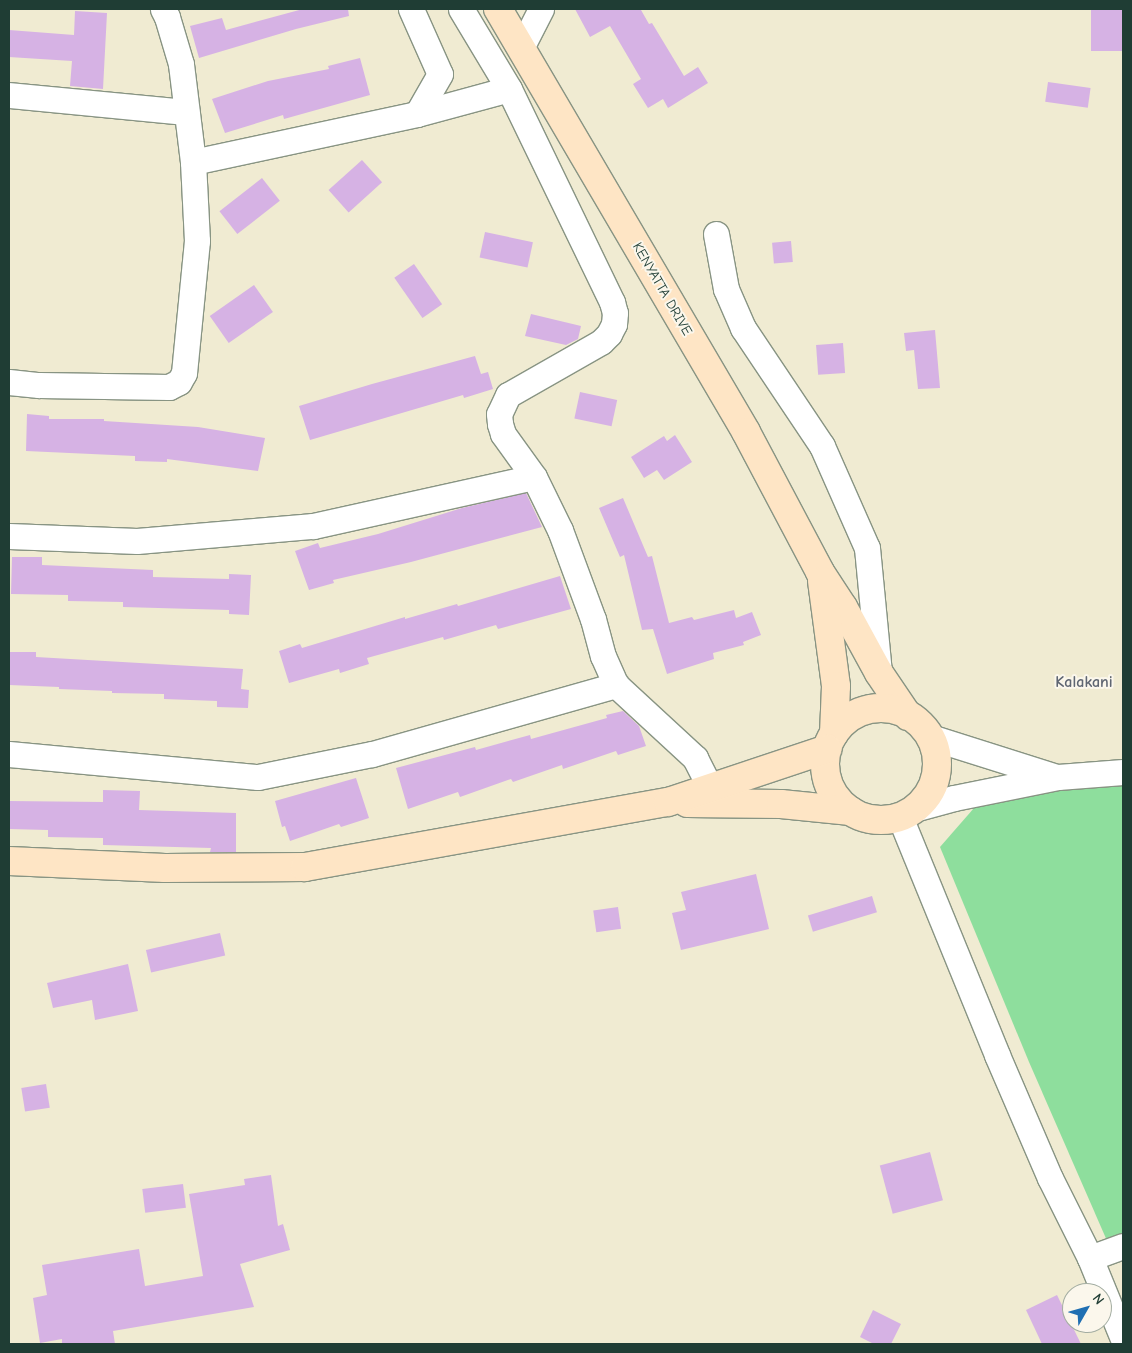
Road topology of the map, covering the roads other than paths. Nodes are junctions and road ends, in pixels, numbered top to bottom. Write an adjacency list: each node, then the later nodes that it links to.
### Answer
1 (163, 9): 9 (street)
2 (411, 9): 10 (street)
3 (461, 9): 7 (street)
4 (498, 9): 6 (main road, KENYATTA DRIVE)
5 (541, 9): 6 (street)
6 (521, 48): 16 (main road, KENYATTA DRIVE)
7 (509, 89): 10 (street); 14 (street)
8 (9, 95): 9 (street)
9 (186, 112): 11 (street)
10 (417, 114): 11 (street)
11 (193, 162): 13 (street)
12 (716, 234): 17 (street)
13 (9, 382)
14 (534, 477): 15 (street); 18 (street)
15 (9, 536)
16 (820, 572): 17 (main road); 21 (main road)
17 (879, 673): 19 (main road)
18 (616, 685): 22 (street); 25 (street)
19 (908, 716): 20 (main road); 21 (main road)
20 (930, 737): 24 (street); 28 (main road)
21 (830, 742): 25 (main road); 27 (main road)
22 (9, 754)
23 (1123, 772): 24 (street)
24 (1058, 777): 28 (street)
25 (710, 788): 26 (main road)
26 (668, 802): 27 (main road); 29 (main road)
27 (850, 811): 28 (main road)
28 (907, 813): 31 (street)
29 (9, 861)
30 (1123, 1246): 31 (street)
31 (1090, 1258): 32 (street)
32 (1123, 1339)

